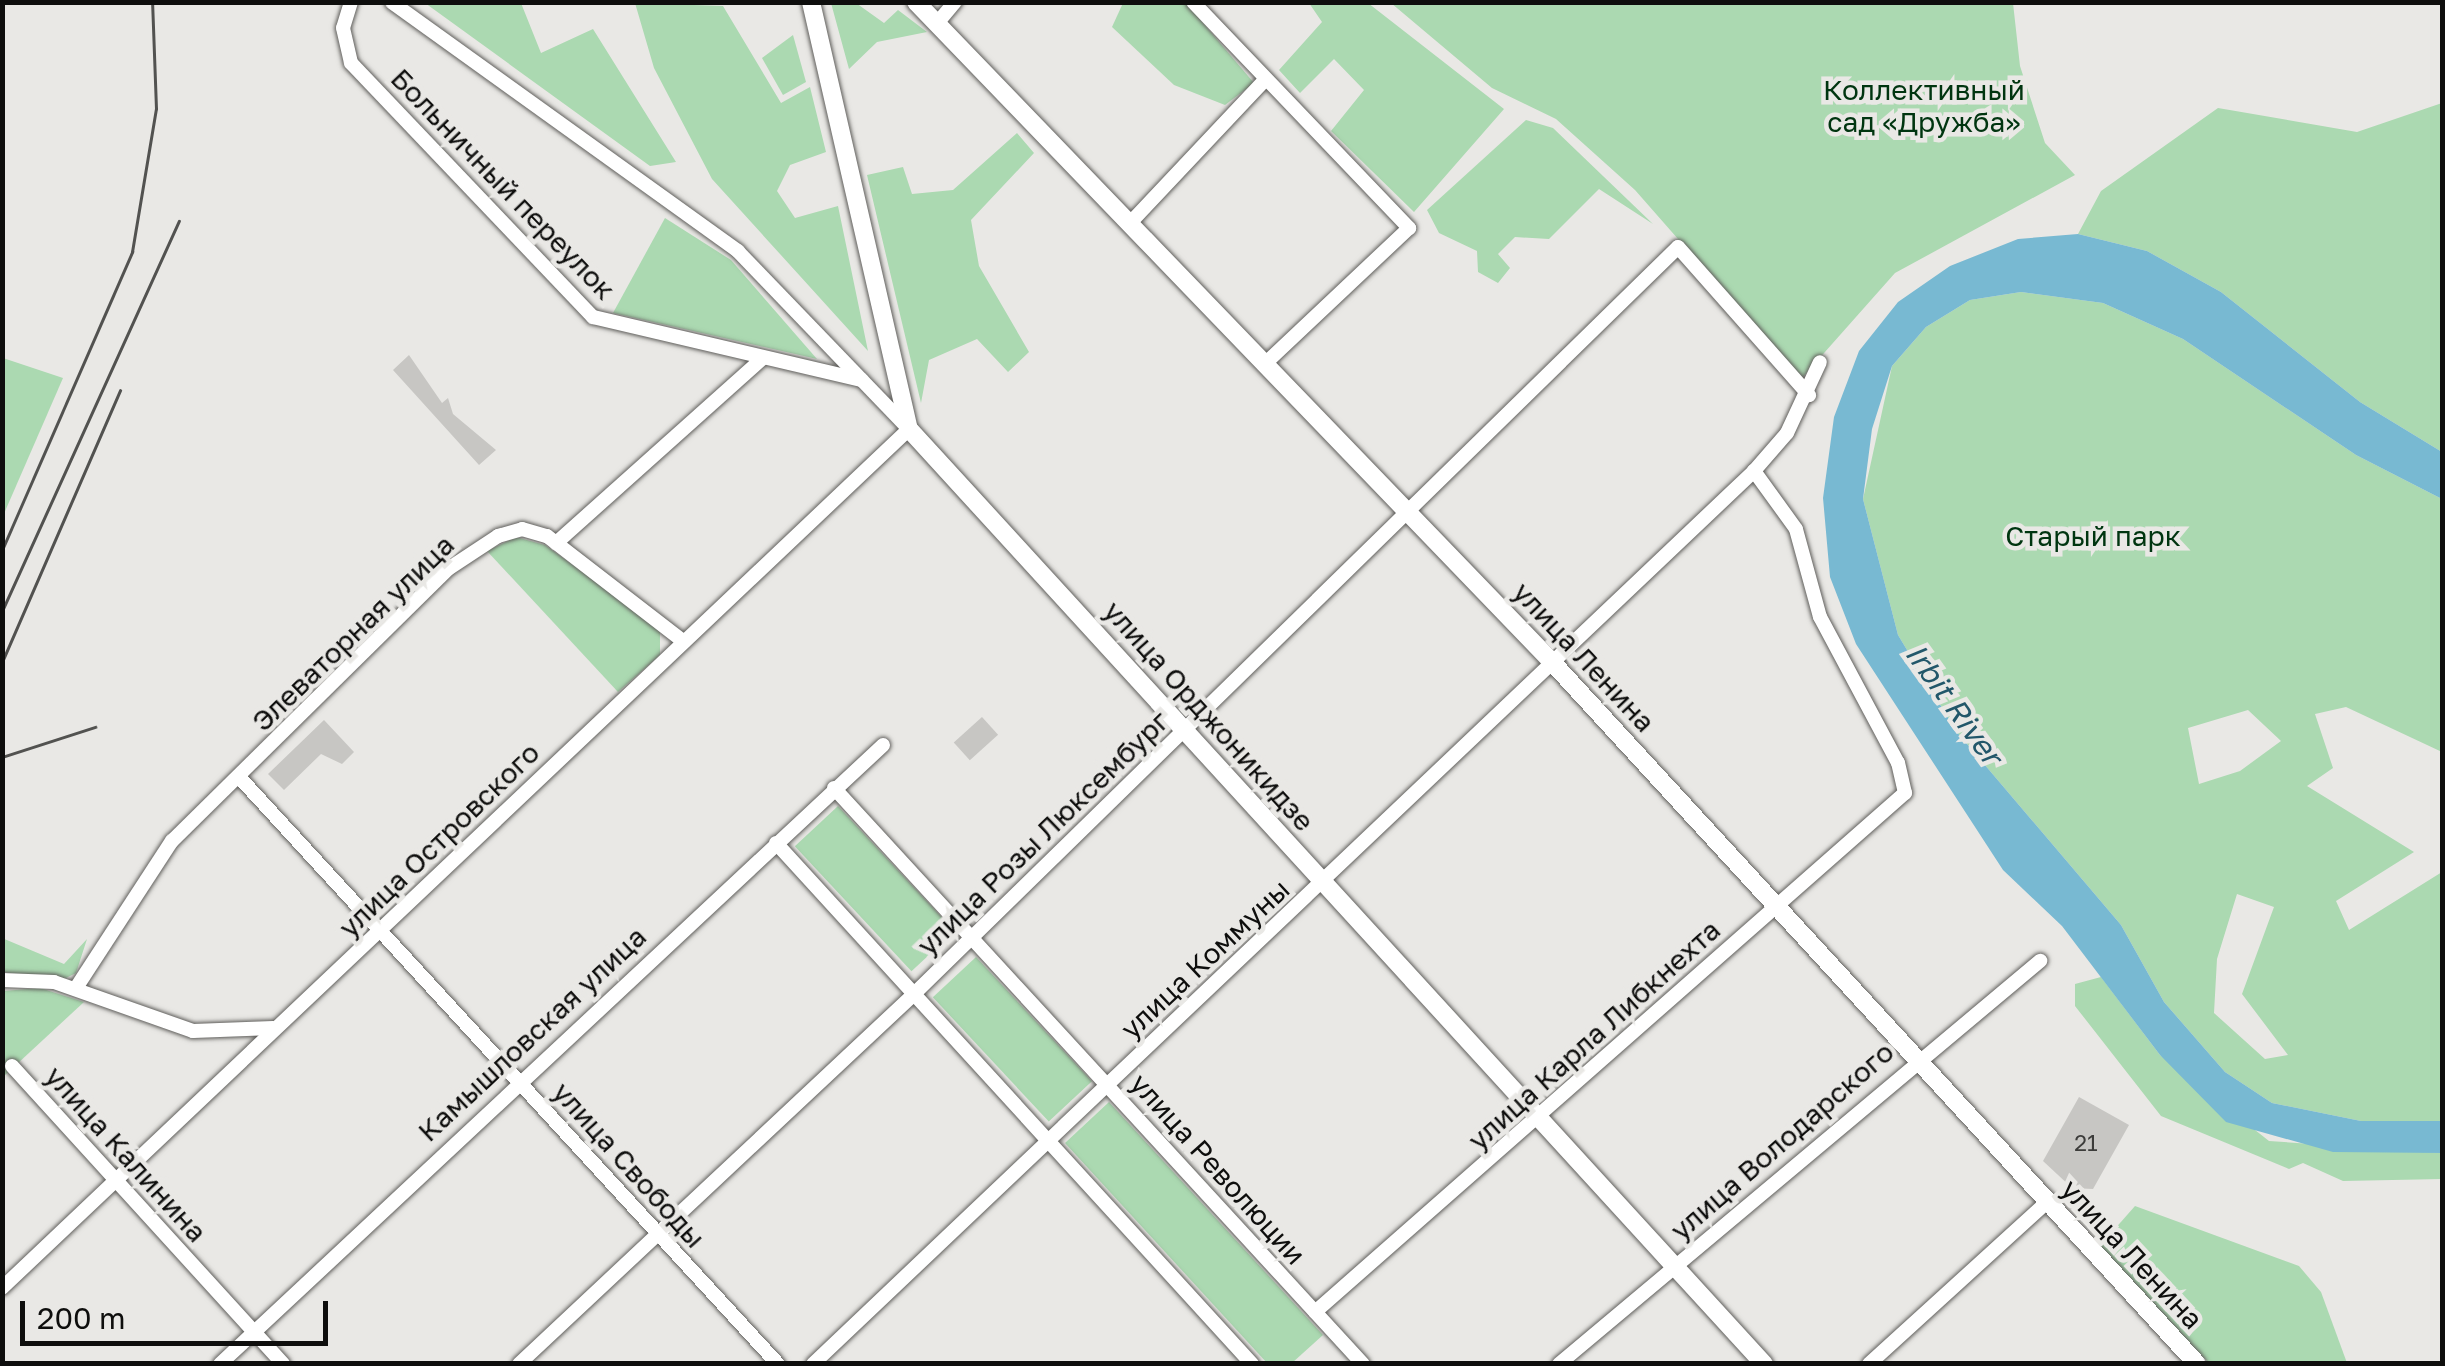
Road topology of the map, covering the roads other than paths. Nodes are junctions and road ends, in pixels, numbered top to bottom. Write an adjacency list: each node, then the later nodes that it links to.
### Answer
1 (351, 2): 10 (street, Больничный переулок)
2 (392, 2): 13 (street)
3 (811, 2): 15 (main road, улица Орджоникидзе)
4 (916, 2): 7 (main road, улица Ленина)
5 (955, 2): 7 (street)
6 (1193, 2): 8 (street)
7 (939, 21): 9 (main road, улица Ленина)
8 (1264, 81): 9 (street); 11 (street)
9 (1132, 221): 11 (main road, улица Ленина)
10 (762, 359): 13 (street, Больничный переулок); 18 (street)
11 (1267, 362): 17 (main road, улица Ленина)
12 (1820, 362): 14 (street, улица Коммуны)
13 (862, 380): 15 (street)
14 (1808, 395): 16 (street, улица Коммуны); 17 (street, улица Розы Люксембург)
15 (910, 429): 19 (street, улица Островского); 21 (main road, улица Орджоникидзе)
16 (1754, 471): 20 (street, улица Коммуны); 27 (street, улица Карла Либкнехта)
17 (1409, 512): 20 (main road, улица Ленина); 21 (street, улица Розы Люксембург)
18 (556, 543): 19 (street); 23 (street, Элеваторная улица)
19 (684, 642): 28 (street, улица Островского)
20 (1552, 662): 26 (street, улица Коммуны); 27 (main road, улица Ленина)
21 (1185, 730): 26 (main road, улица Орджоникидзе); 29 (street, улица Розы Люксембург)
22 (883, 745): 24 (street, Камышловская улица)
23 (240, 778): 28 (street, улица Свободы); 32 (street, Элеваторная улица)
24 (834, 788): 25 (street, Камышловская улица); 29 (street, улица Революции)
25 (776, 843): 33 (street); 37 (street, Камышловская улица)
26 (1324, 882): 38 (street, улица Коммуны); 39 (main road, улица Орджоникидзе)
27 (1776, 907): 35 (main road, улица Ленина); 39 (street, улица Карла Либкнехта)
28 (383, 932): 34 (street, улица Островского); 37 (street, улица Свободы)
29 (970, 938): 33 (street, улица Розы Люксембург); 38 (street, улица Революции)
30 (2040, 961): 35 (street, улица Володарского)
31 (2, 980): 32 (street)
32 (76, 988): 34 (street)
33 (915, 992): 40 (street); 43 (street, улица Розы Люксембург)
34 (274, 1028): 41 (street, улица Островского)
35 (1916, 1058): 42 (main road, улица Ленина); 44 (street, улица Володарского)
36 (12, 1066): 41 (street, улица Калинина)
37 (518, 1080): 43 (street, улица Свободы); 47 (street, Камышловская улица)
38 (1108, 1085): 40 (street, улица Коммуны); 46 (street, улица Революции)
39 (1540, 1118): 44 (main road, улица Орджоникидзе); 46 (street, улица Карла Либкнехта)
40 (1046, 1141): 52 (street, улица Коммуны); 53 (street)
41 (116, 1178): 45 (street, улица Островского); 47 (street, улица Калинина)
42 (2046, 1203): 57 (street); 58 (main road, улица Ленина)
43 (658, 1233): 50 (street, улица Розы Люксембург); 51 (street, улица Свободы)
44 (1675, 1267): 55 (street, улица Володарского); 56 (main road, улица Орджоникидзе)
45 (2, 1288)
46 (1315, 1312): 54 (street, улица Революции)
47 (253, 1332): 48 (street, Камышловская улица); 49 (street, улица Калинина)
48 (220, 1364)
49 (283, 1364)
50 (520, 1364)
51 (778, 1364)
52 (813, 1364)
53 (1252, 1364)
54 (1362, 1364)
55 (1559, 1364)
56 (1764, 1364)
57 (1869, 1364)
58 (2197, 1364)

